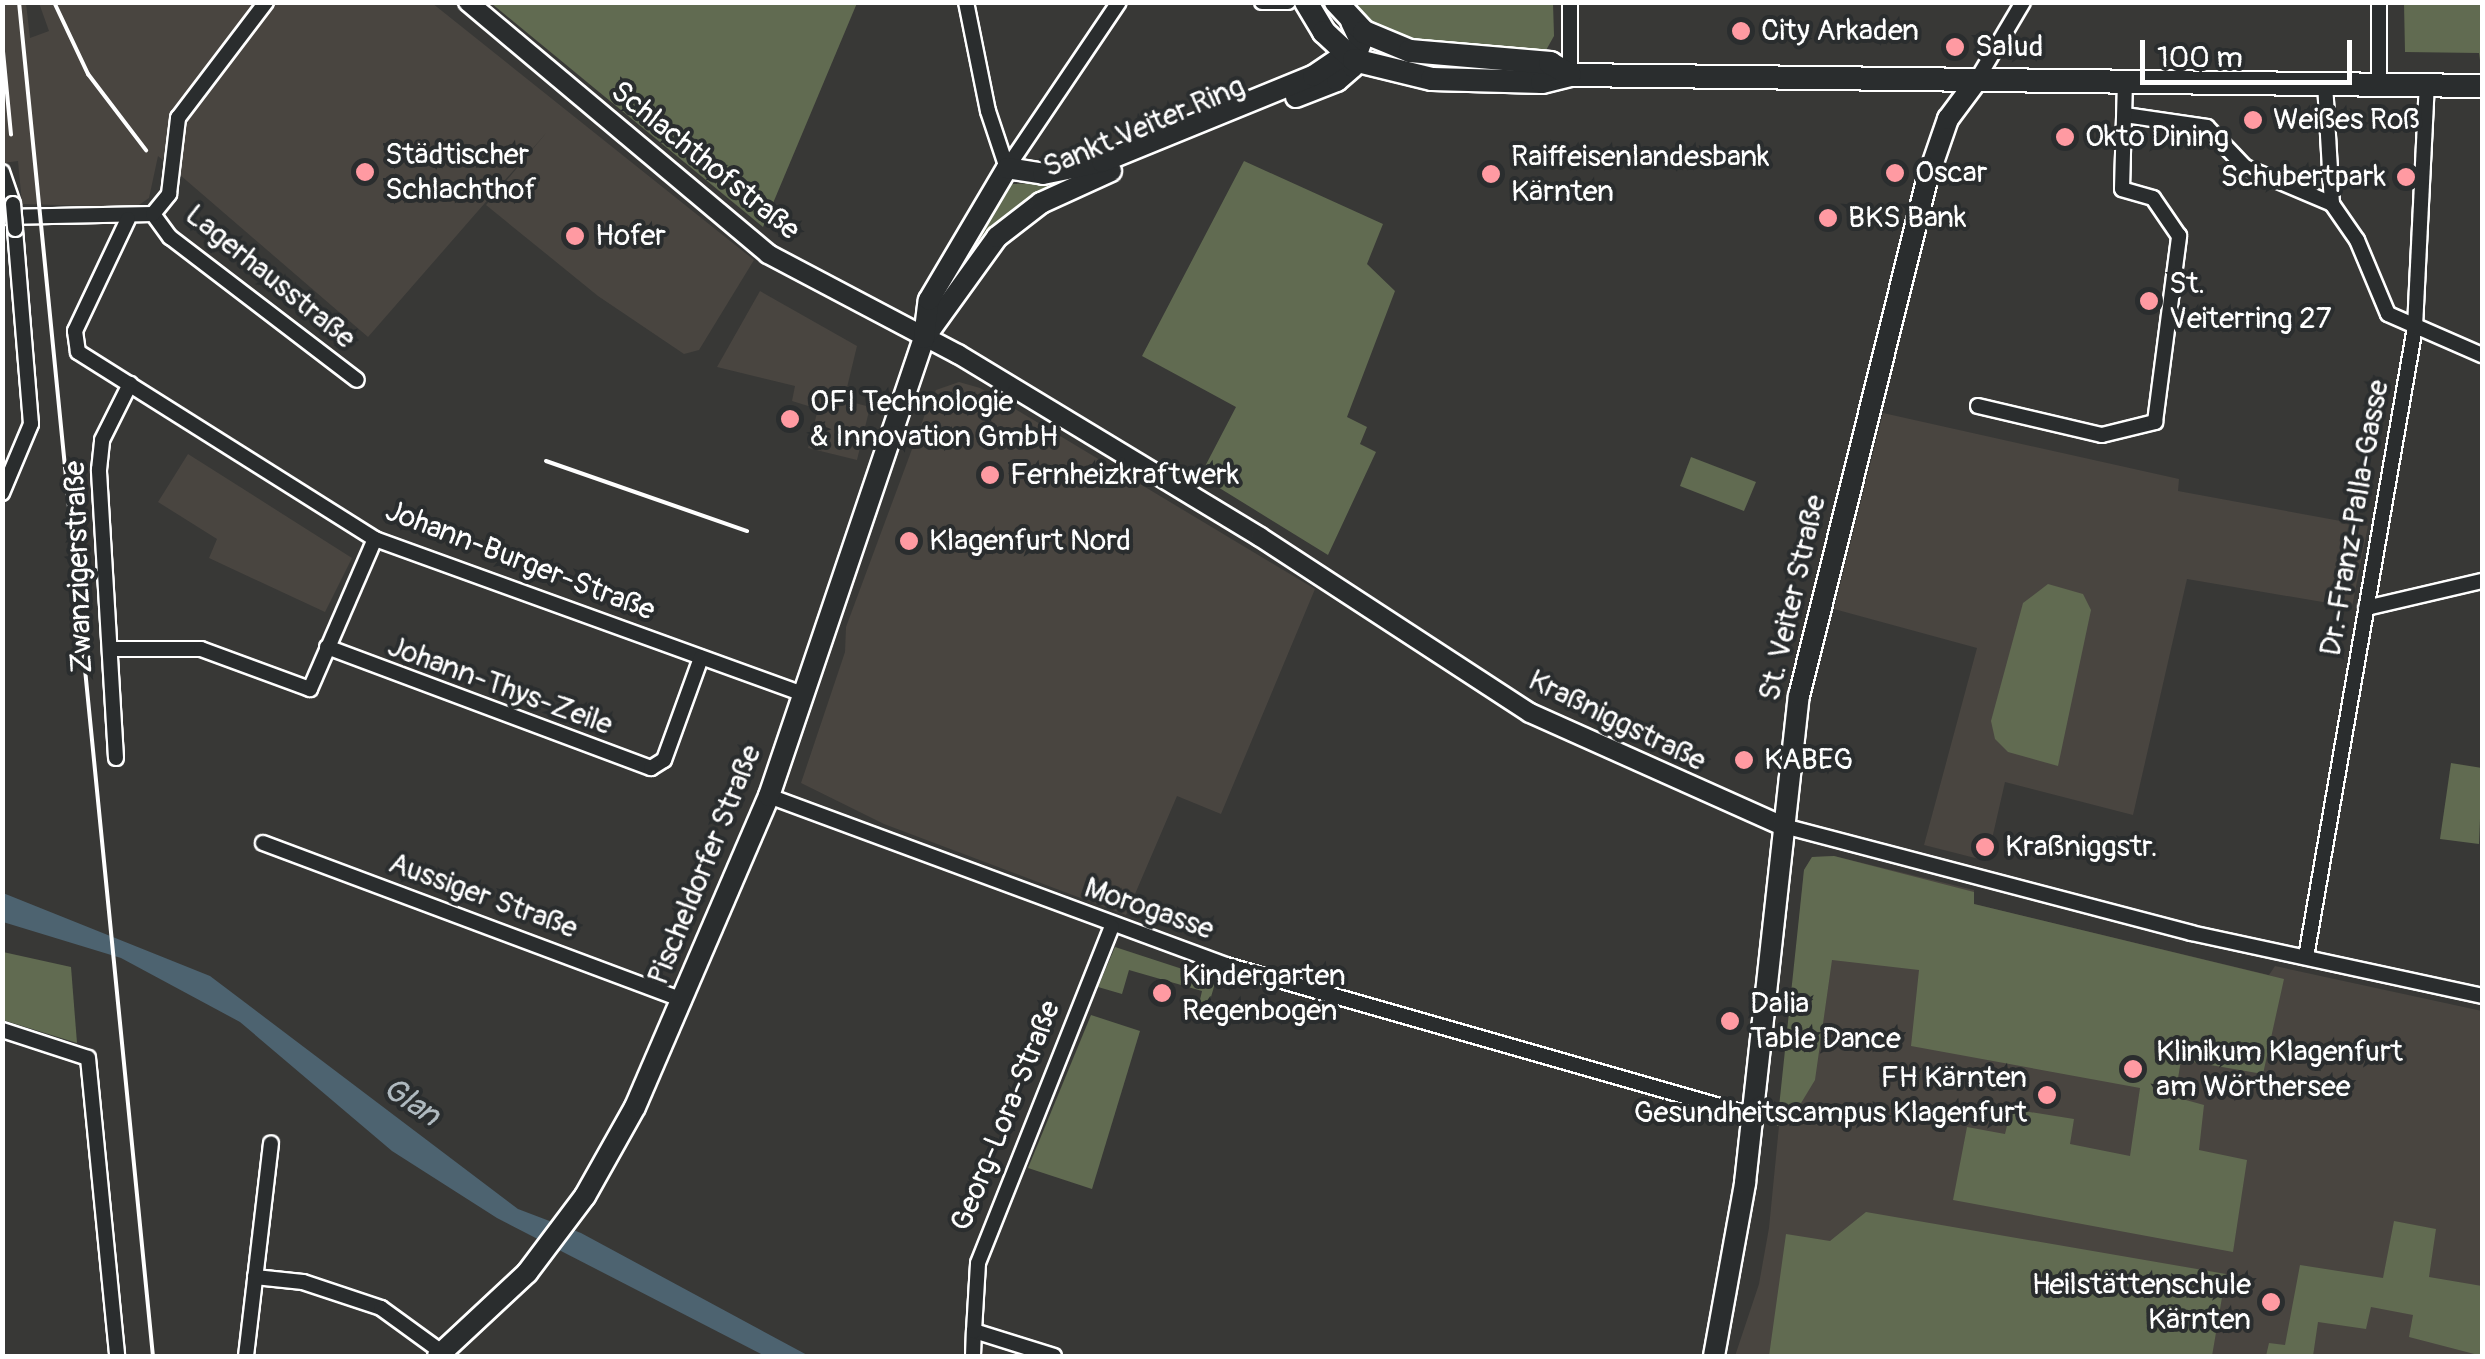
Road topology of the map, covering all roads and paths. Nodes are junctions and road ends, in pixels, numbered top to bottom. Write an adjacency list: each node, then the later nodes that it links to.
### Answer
1 (266, 2): 24 (street)
2 (468, 2): 29 (street, Schlachthofstraße)
3 (966, 2): 21 (street)
4 (1119, 2): 21 (street, Pischeldorfer Straße)
5 (1262, 2): 6 (street)
6 (1288, 2)
7 (1306, 2): 12 (main road)
8 (1336, 2): 12 (main road)
9 (1570, 2): 13 (street)
10 (2023, 2): 17 (street, St. Veiter Straße)
11 (2379, 2): 16 (street)
12 (1357, 47): 13 (main road); 13 (main road); 21 (main road, Sankt Veiter Ring); 27 (main road, Sankt Veiter Ring)
13 (1570, 75): 17 (main road)
14 (2125, 80): 15 (main road); 17 (main road); 20 (street)
15 (2325, 83): 16 (main road); 23 (street)
16 (2379, 83): 18 (main road)
17 (1974, 84): 44 (main road, St. Veiter Straße)
18 (2427, 84): 19 (main road); 28 (street, Dr.-Franz-Palla-Gasse)
19 (2482, 86)
20 (2126, 115): 23 (street); 33 (street)
21 (1007, 168): 29 (main road, Pischeldorfer Straße)
22 (2, 172): 34 (street, bridge)
23 (2332, 204): 28 (street)
24 (152, 214): 26 (street); 31 (street, Lagerhausstraße)
25 (2, 217): 26 (street)
26 (128, 219): 32 (street)
27 (949, 309): 29 (main road, Pischeldorfer Straße)
28 (2415, 327): 30 (street); 37 (street, Dr.-Franz-Palla-Gasse)
29 (924, 338): 41 (main road, Pischeldorfer Straße); 44 (street, Kraßniggstraße)
30 (2482, 355)
31 (357, 380)
32 (130, 384): 35 (street, Johann-Burger-Straße); 39 (street, Zwanzigerstraße)
33 (1978, 406)
34 (2, 493)
35 (374, 539): 38 (street); 40 (street, Johann-Burger-Straße)
36 (2482, 581): 37 (street)
37 (2366, 608): 47 (street, Dr.-Franz-Palla-Gasse)
38 (327, 647): 39 (street); 40 (street, Johann-Thys-Zeile)
39 (111, 649): 42 (street, Zwanzigerstraße)
40 (700, 658): 41 (street, Johann-Burger-Straße)
41 (804, 694): 43 (main road, Pischeldorfer Straße)
42 (116, 758)
43 (769, 796): 46 (street, Morogasse); 49 (main road, Pischeldorfer Straße)
44 (1780, 825): 47 (street, Kraßniggstraße); 51 (main road, St. Veiter Straße)
45 (263, 843): 49 (street, Aussiger Straße)
46 (1112, 927): 51 (street, Morogasse); 54 (street, Georg-Lora-Straße)
47 (2306, 957): 48 (street, Kraßniggstraße)
48 (2482, 996)
49 (684, 1000): 55 (main road, Pischeldorfer Straße)
50 (2, 1030): 56 (street)
51 (1751, 1115): 60 (main road, St. Veiter Straße)
52 (270, 1142): 53 (street)
53 (255, 1276): 55 (street); 57 (street)
54 (974, 1331): 58 (street, Georg-Lora-Straße); 59 (street)
55 (441, 1354)
56 (117, 1356)
57 (246, 1356)
58 (973, 1356)
59 (1054, 1356)
60 (1714, 1356)

